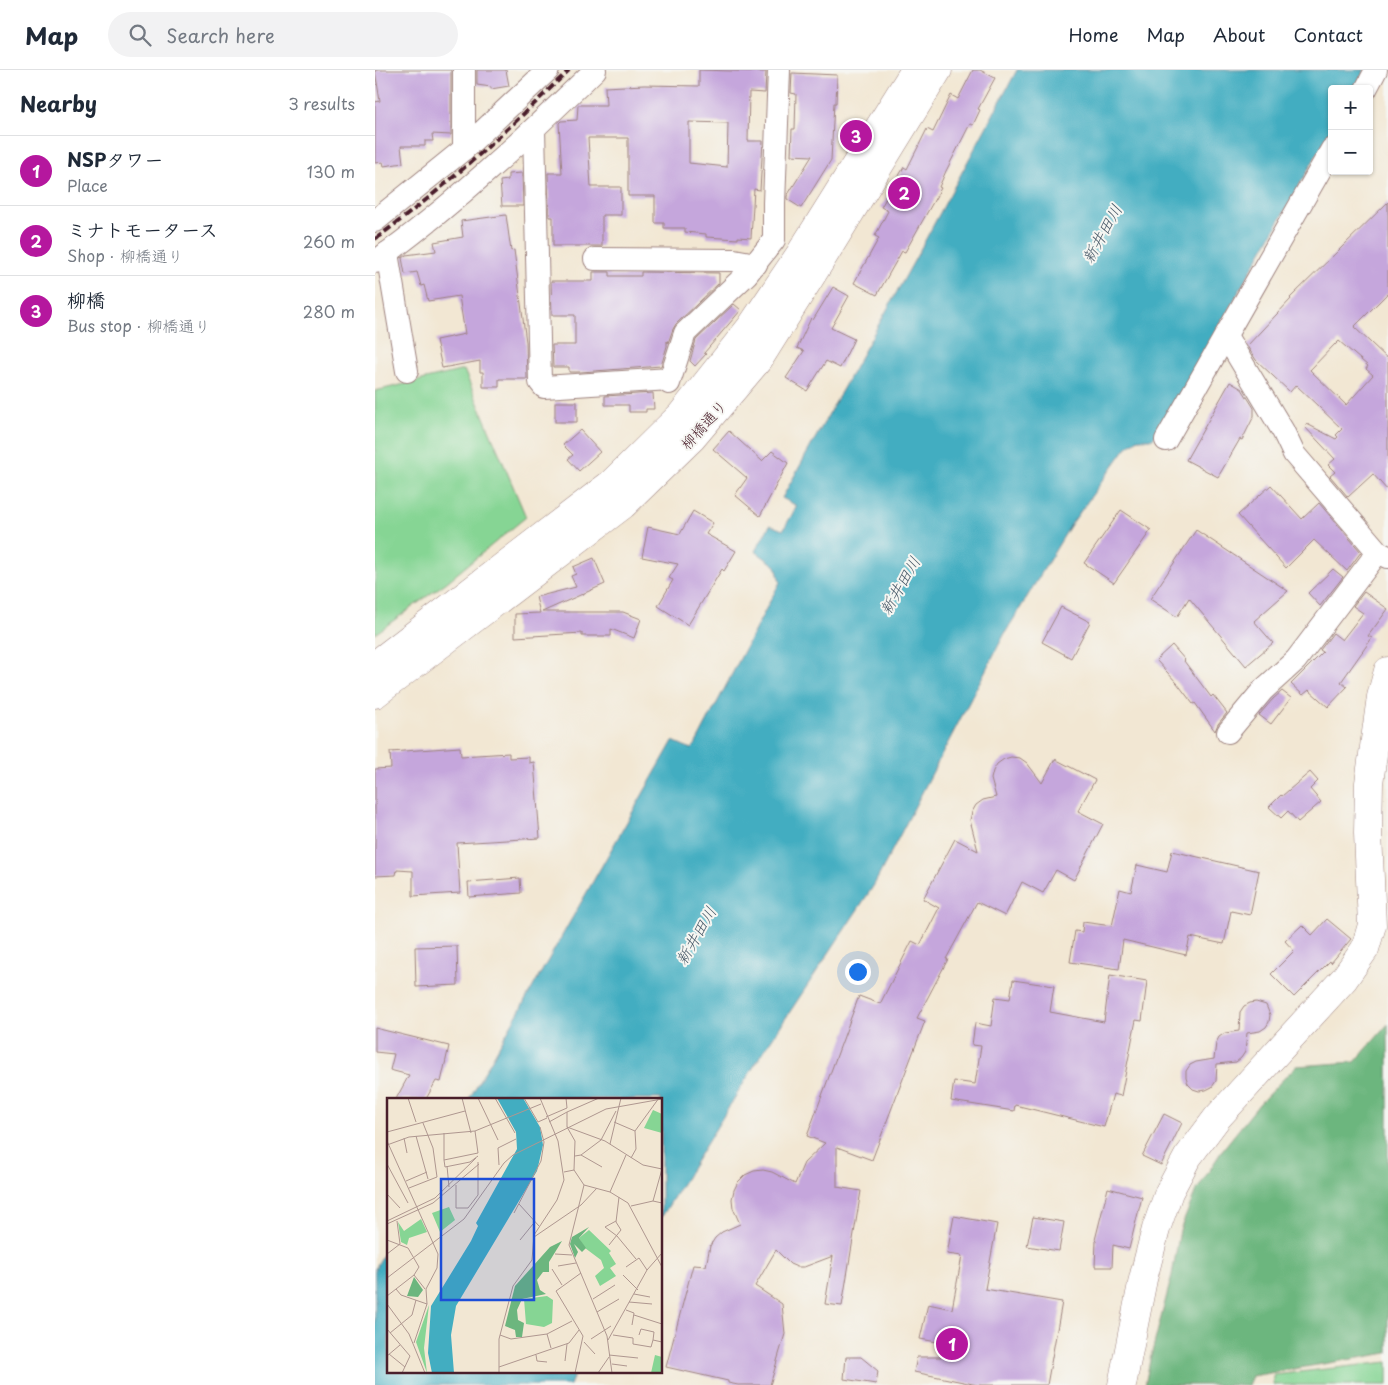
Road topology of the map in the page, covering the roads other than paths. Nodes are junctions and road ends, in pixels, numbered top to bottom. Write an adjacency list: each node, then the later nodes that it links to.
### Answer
1 (464, 70): 10 (street)
2 (548, 70): 10 (street)
3 (595, 70): 9 (street)
4 (779, 70): 13 (street)
5 (915, 70): 16 (street, 柳橋通り)
6 (938, 70): 16 (street, 柳橋通り)
7 (1376, 70): 8 (street)
8 (1368, 85)
9 (534, 129): 14 (street); 17 (street)
10 (464, 149): 12 (street)
11 (1328, 156): 18 (street)
12 (375, 220)
13 (774, 240): 16 (street); 17 (street)
14 (381, 257): 19 (street)
15 (595, 258): 17 (street)
16 (809, 260): 22 (street, 柳橋通り); 24 (street, 柳橋通り)
17 (756, 264)
18 (1226, 336): 20 (street); 21 (street)
19 (407, 371)
20 (1166, 440)
21 (1383, 554): 26 (street)
22 (375, 665)
23 (1388, 671): 25 (street)
24 (375, 694)
25 (1384, 695): 27 (street)
26 (1228, 732)
27 (1123, 1385)

